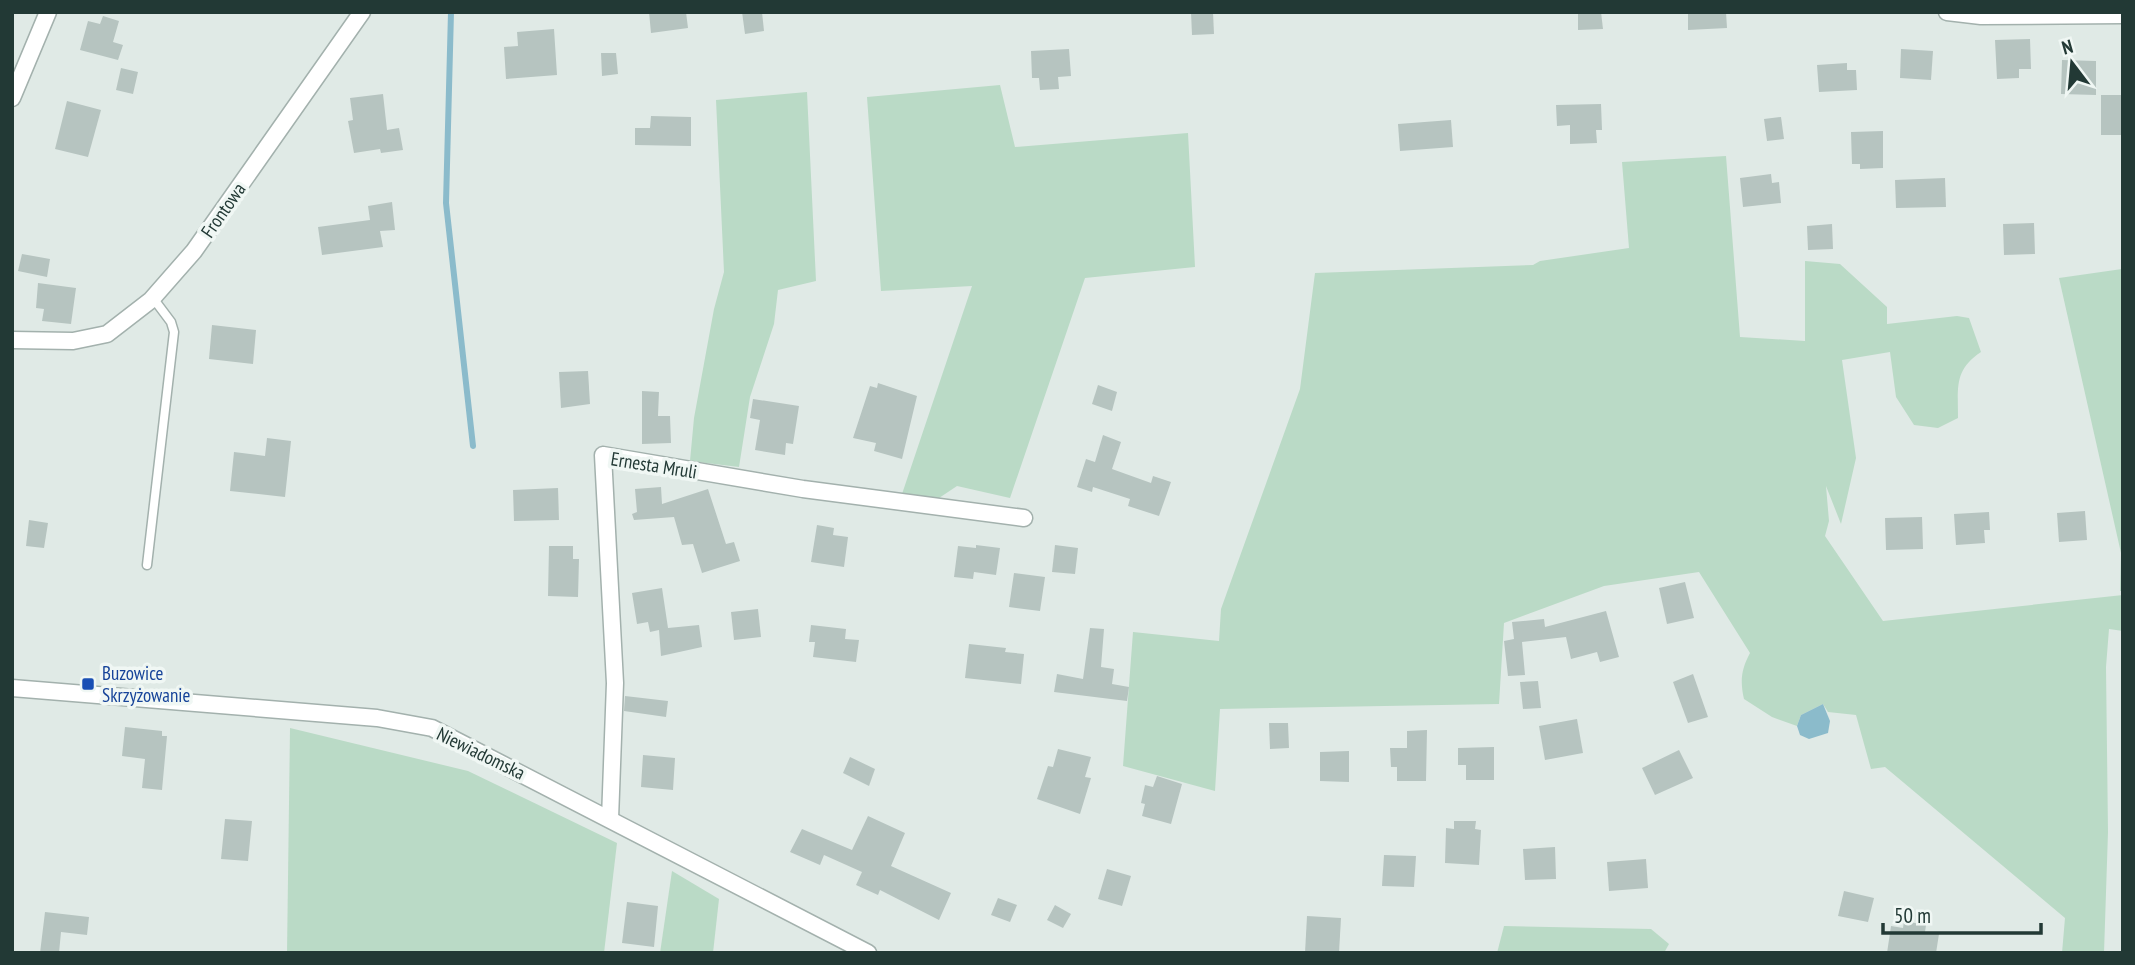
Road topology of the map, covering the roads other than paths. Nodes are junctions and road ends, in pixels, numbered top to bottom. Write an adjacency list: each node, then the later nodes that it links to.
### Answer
1 (48, 12): 5 (street)
2 (362, 12): 6 (street, Frontowa)
3 (1947, 12): 4 (street)
4 (2123, 15)
5 (12, 98)
6 (153, 298): 7 (street, Frontowa); 9 (lane)
7 (12, 340)
8 (1024, 518): 11 (street, Ernesta Mruli)
9 (147, 565)
10 (12, 688): 11 (street, Niewiadomska)
11 (610, 820): 12 (street, Niewiadomska)
12 (868, 953)

